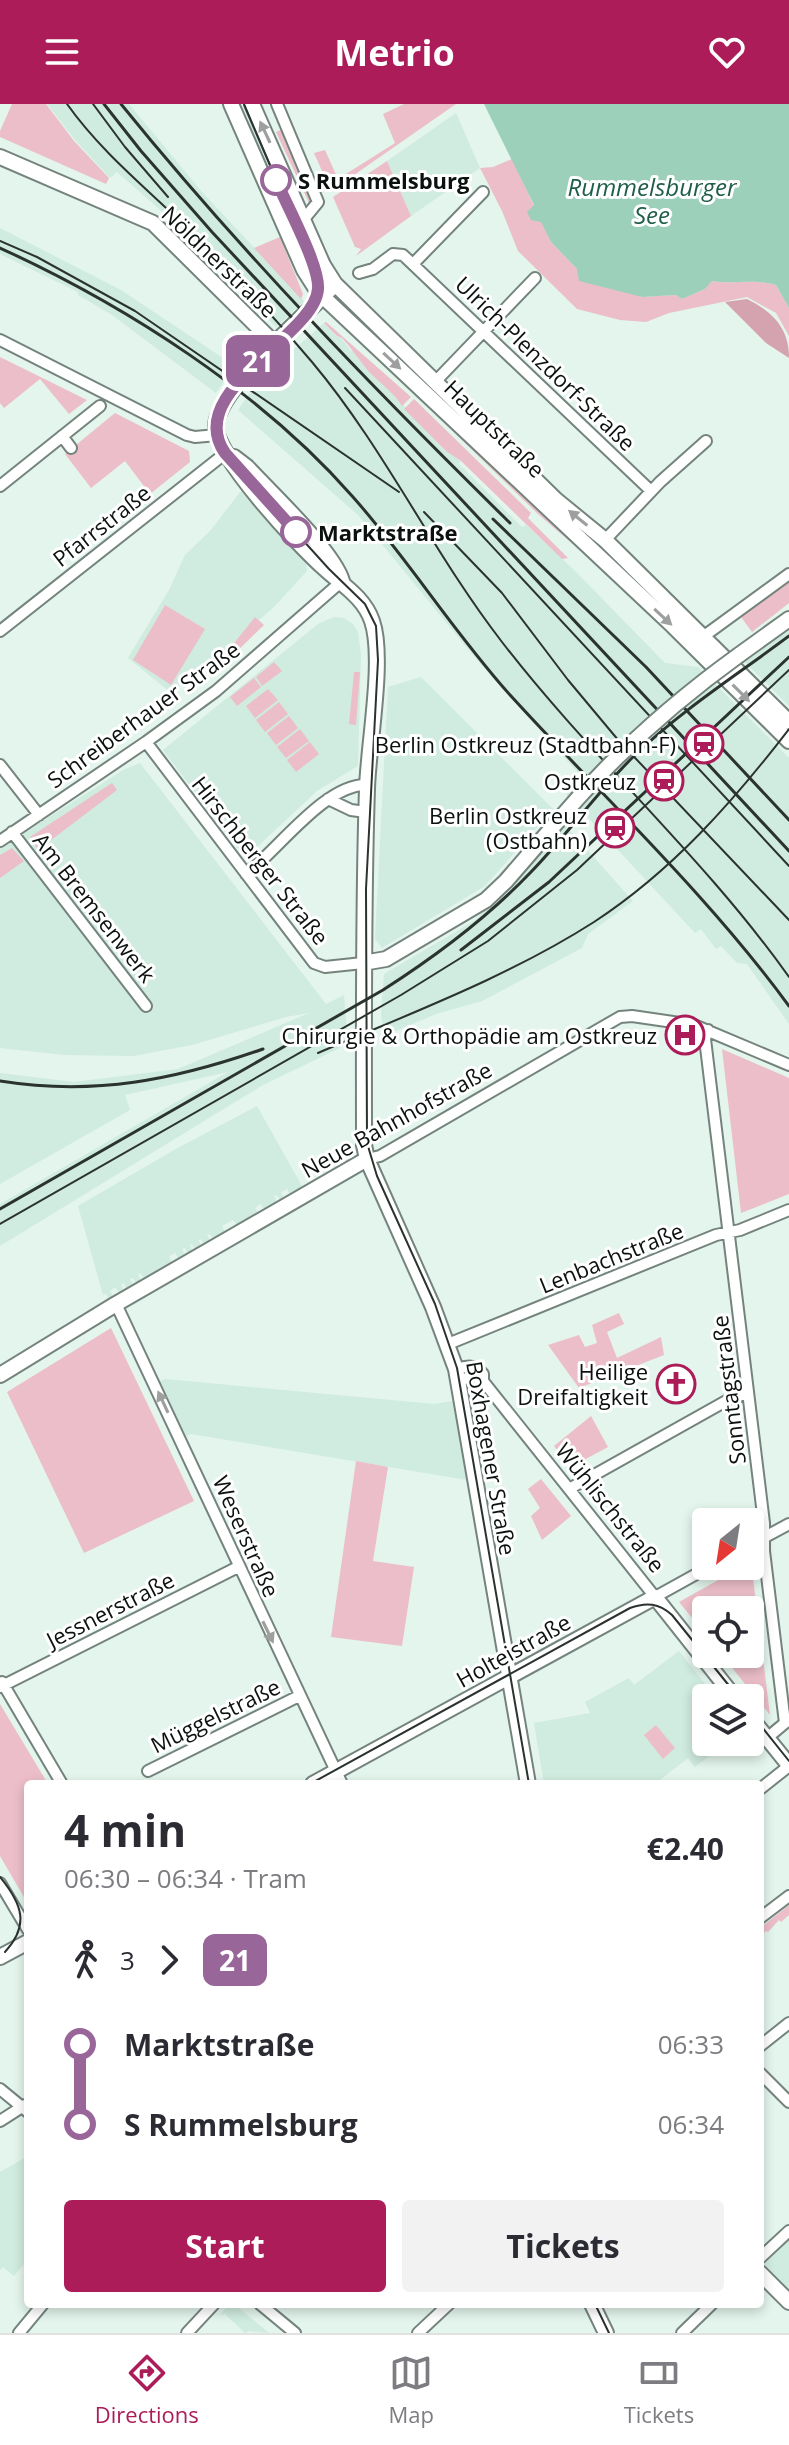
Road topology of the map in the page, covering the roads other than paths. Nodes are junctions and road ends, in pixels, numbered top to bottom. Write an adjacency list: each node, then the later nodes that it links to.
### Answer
1 (231, 104): 11 (main road, Hauptstraße)
2 (252, 104): 6 (main road, Hauptstraße, one-way to 2)
3 (277, 104): 6 (street)
4 (0, 157): 14 (main road, Nöldnerstraße)
5 (483, 192): 7 (street)
6 (304, 219): 10 (main road, Hauptstraße)
7 (413, 264): 8 (street); 12 (street, Ulrich-Plenzdorf-Straße)
8 (359, 273)
9 (535, 278): 12 (street)
10 (335, 284): 11 (main road); 15 (main road, Hauptstraße)
11 (323, 297): 14 (main road); 25 (main road, Hauptstraße, one-way to 25)
12 (484, 332): 15 (street); 23 (street, Ulrich-Plenzdorf-Straße)
13 (0, 340): 17 (street)
14 (275, 344): 17 (main road)
15 (434, 383): 24 (main road, Hauptstraße, one-way to 15)
16 (98, 412): 18 (street)
17 (217, 435): 21 (main road)
18 (62, 436): 20 (street); 22 (street)
19 (706, 441): 23 (street)
20 (71, 448)
21 (227, 452): 27 (main road); 29 (street, Pfarrstraße)
22 (0, 486)
23 (651, 491): 24 (street)
24 (605, 540): 25 (main road); 30 (main road, Hauptstraße)
25 (594, 551): 30 (main road, Hauptstraße, one-way to 30)
26 (789, 574): 30 (street)
27 (342, 581): 33 (street, Schreiberhauer Straße); 35 (main road)
28 (789, 619): 42 (main road, bridge)
29 (0, 631)
30 (698, 641): 31 (main road, Hauptstraße); 32 (main road, Hauptstraße, one-way to 32)
31 (789, 722)
32 (789, 741)
33 (146, 742): 38 (street, Schreiberhauer Straße); 41 (street, Hirschberger Straße)
34 (0, 765): 38 (street)
35 (367, 785): 36 (street); 37 (main road)
36 (328, 799): 37 (street); 41 (street)
37 (366, 812): 42 (main road)
38 (39, 815): 39 (street, Schreiberhauer Straße)
39 (12, 832): 40 (street, Schreiberhauer Straße); 43 (street, Am Bremsenwerk)
40 (0, 841)
41 (246, 874): 42 (street, Hirschberger Straße)
42 (363, 963): 46 (main road, Boxhagener Straße)
43 (146, 1006)
44 (708, 1030): 45 (street, Neue Bahnhofstraße); 46 (street, Neue Bahnhofstraße); 48 (street, Sonntagstraße)
45 (789, 1065)
46 (367, 1159): 49 (main road, Neue Bahnhofstraße); 50 (main road, Boxhagener Straße)
47 (789, 1210): 48 (street, Lenbachstraße)
48 (729, 1232): 50 (street, Lenbachstraße); 53 (street, Sonntagstraße)
49 (116, 1304): 51 (main road, Neue Bahnhofstraße); 58 (street, Weserstraße, one-way to 49)
50 (448, 1344): 52 (main road, Boxhagener Straße)
51 (2, 1370)
52 (457, 1374): 54 (street, Wühlischstraße); 61 (main road, Boxhagener Straße)
53 (748, 1394): 54 (street); 55 (street, Sonntagstraße)
54 (569, 1489): 60 (street, Wühlischstraße)
55 (761, 1508)
56 (789, 1524): 57 (street)
57 (764, 1537): 66 (street, Sonntagstraße)
58 (238, 1567): 62 (street, Jessnerstraße); 64 (street, Weserstraße, one-way to 64)
59 (692, 1577): 60 (street, Holteistraße)
60 (655, 1597): 61 (main road, Holteistraße); 63 (main road, Wühlischstraße)
61 (510, 1678): 69 (main road, Holteistraße); 71 (main road, Boxhagener Straße)
62 (1, 1684): 70 (street)
63 (724, 1684)
64 (299, 1696): 68 (street, Müggelstraße); 69 (street, Weserstraße)
65 (764, 1734): 66 (main road)
66 (767, 1738): 67 (main road)
67 (789, 1766): 72 (street)
68 (148, 1771)
69 (339, 1778)
70 (60, 1780)
71 (527, 1780)
72 (764, 1786)
73 (0, 1883): 76 (street)
74 (789, 1896): 75 (street)
75 (764, 1915)
76 (24, 1923)
77 (24, 1944): 78 (main road)
78 (0, 1957)
79 (789, 2023): 80 (street)
80 (764, 2043)
81 (764, 2077): 83 (street)
82 (0, 2089): 84 (street)
83 (789, 2102)
84 (24, 2106)
85 (24, 2108): 86 (street)
86 (0, 2121)
87 (789, 2231): 88 (street)
88 (764, 2254)
89 (764, 2277): 90 (main road)
90 (789, 2302)
91 (40, 2308): 97 (street)
92 (210, 2308): 98 (street)
93 (265, 2308): 99 (street)
94 (445, 2308): 100 (street)
95 (594, 2308): 101 (main road)
96 (708, 2308): 102 (street)
97 (19, 2333)
98 (187, 2333)
99 (295, 2333)
100 (418, 2333)
101 (606, 2333)
102 (682, 2333)

